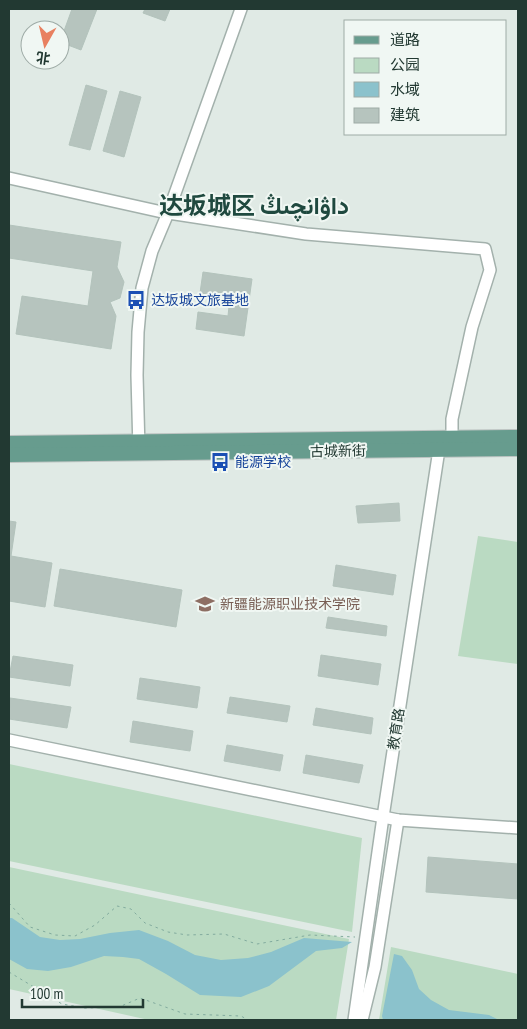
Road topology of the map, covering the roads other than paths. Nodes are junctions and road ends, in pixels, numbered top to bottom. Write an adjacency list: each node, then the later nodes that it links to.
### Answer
1 (240, 9): 3 (street)
2 (9, 178): 3 (street)
3 (168, 212): 5 (street, 教育路); 7 (street)
4 (518, 437): 5 (main road, 古城新街)
5 (444, 442): 7 (main road, 古城新街); 8 (main road, 古城新街); 11 (street, 教育路)
6 (9, 443): 7 (main road, 古城新街)
7 (139, 447): 9 (main road, 古城新街)
8 (518, 449)
9 (9, 455)
10 (9, 740): 11 (street)
11 (383, 817): 12 (street); 14 (street, 教育路)
12 (398, 820): 13 (street); 15 (street)
13 (518, 828)
14 (354, 1020)
15 (362, 1020)

